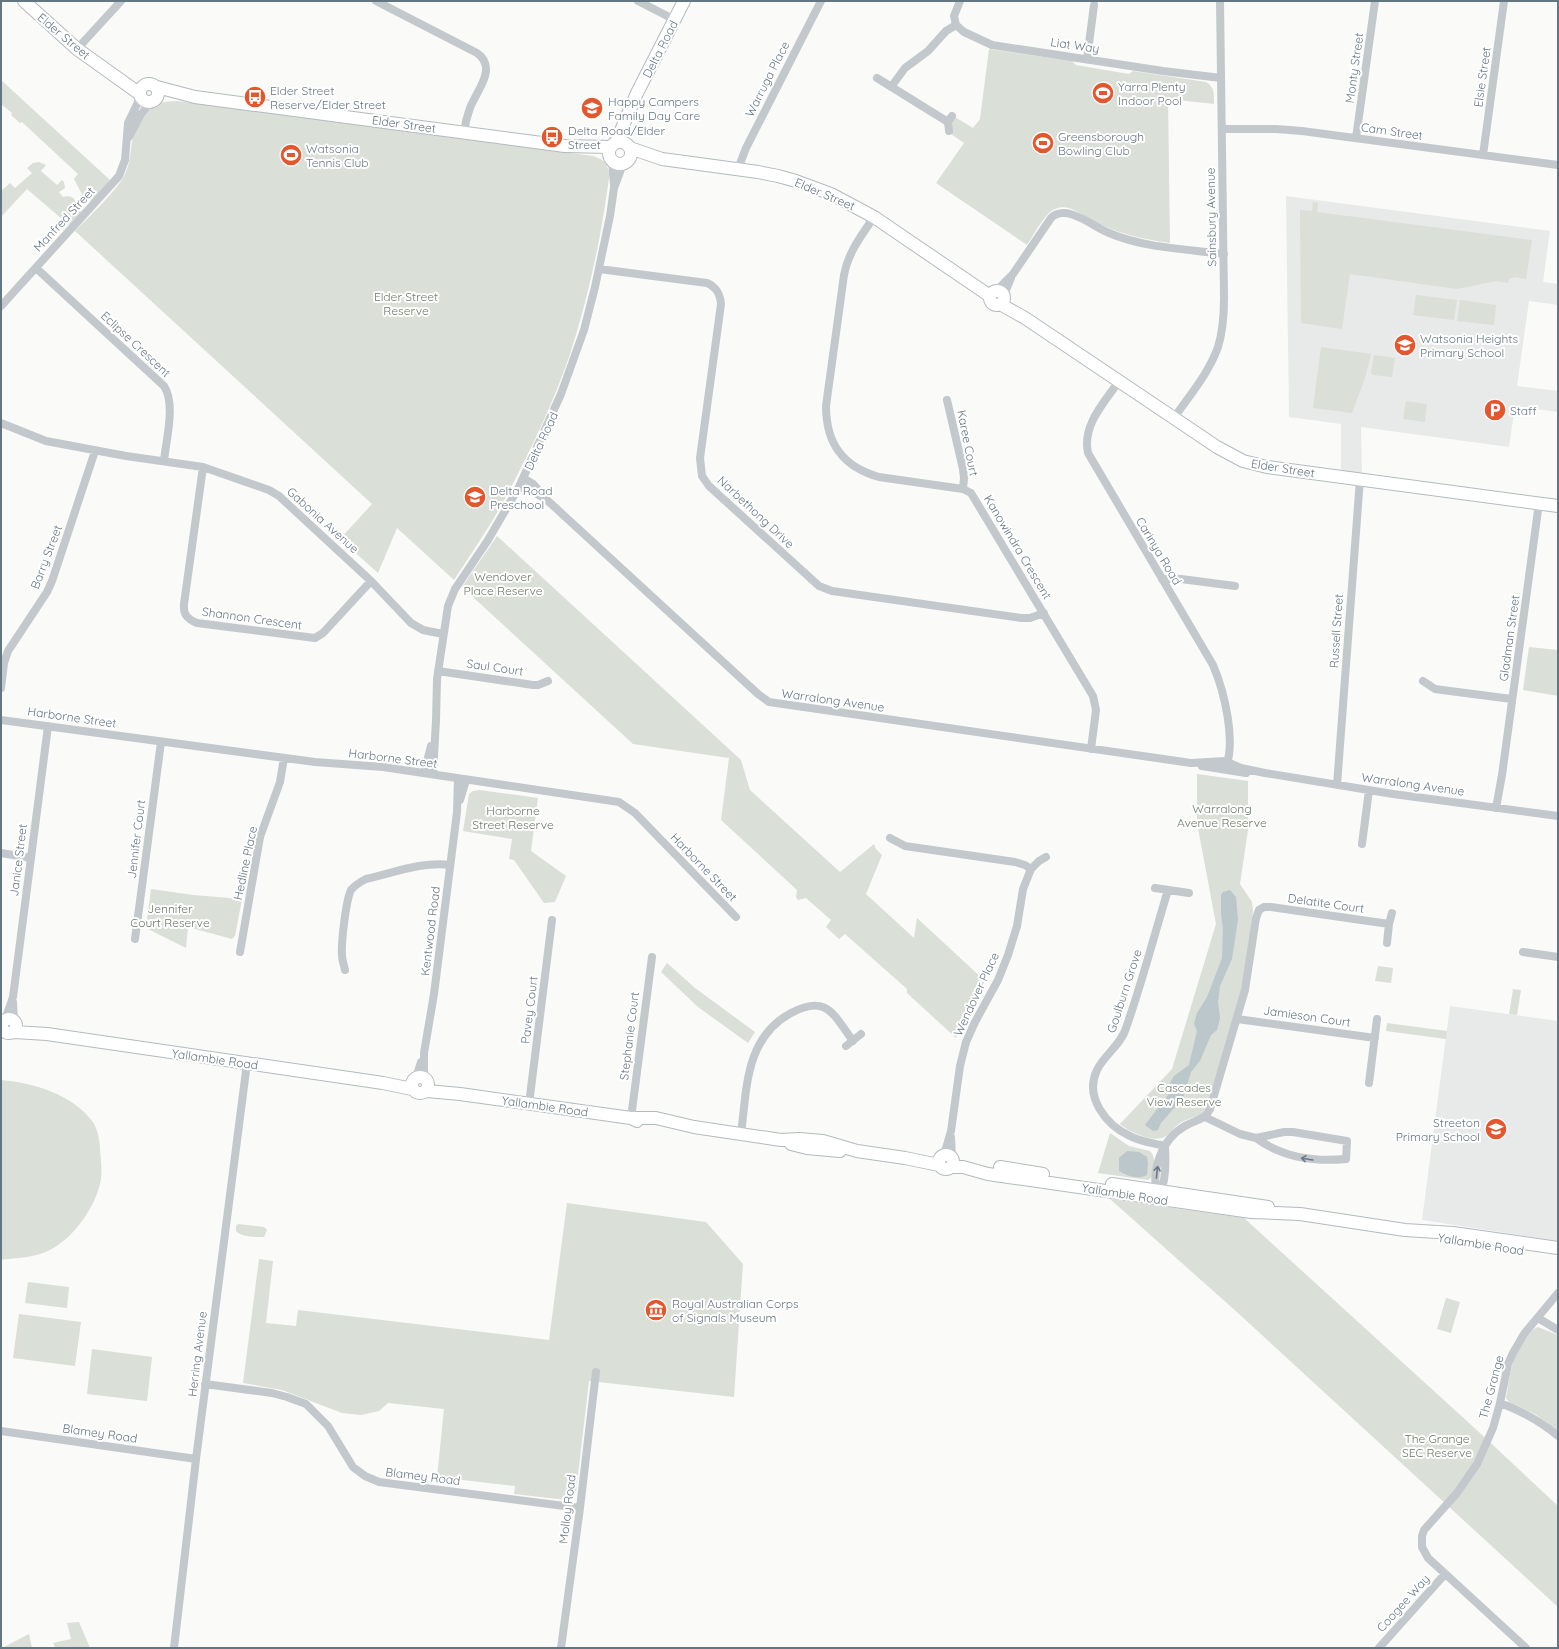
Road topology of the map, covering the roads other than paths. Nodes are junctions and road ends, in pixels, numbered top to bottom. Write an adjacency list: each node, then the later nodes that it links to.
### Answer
1 (24, 1): 14 (street, Elder Street)
2 (121, 1): 14 (street)
3 (376, 1): 23 (street)
4 (638, 1): 12 (street)
5 (684, 1): 12 (street, Delta Road)
6 (821, 1): 28 (street, Warruga Place)
7 (960, 1): 13 (street)
8 (1220, 1): 17 (street, Sainsbury Avenue)
9 (1375, 1): 24 (street, Monty Street)
10 (1504, 1): 26 (street, Elsie Street)
11 (1094, 5): 15 (street)
12 (675, 20): 25 (street, Delta Road)
13 (956, 25): 15 (street, Liat Way); 18 (street)
14 (77, 49): 19 (street, Elder Street)
15 (1087, 59): 17 (street, Liat Way)
16 (877, 78): 18 (street)
17 (1221, 78): 22 (street, Sainsbury Avenue)
18 (891, 86): 21 (street)
19 (146, 95): 20 (street, Elder Street); 20 (street, Elder Street); 31 (street, Manfred Street)
20 (195, 97): 23 (street, Elder Street)
21 (949, 123)
22 (1222, 130): 24 (street, Cam Street); 30 (street, Sainsbury Avenue)
23 (464, 132): 25 (street, Elder Street)
24 (1356, 138): 26 (street, Cam Street)
25 (620, 153): 28 (street, Elder Street); 32 (street, Delta Road)
26 (1483, 155): 27 (street, Cam Street)
27 (1558, 166)
28 (738, 169): 29 (street, Elder Street)
29 (874, 217): 33 (street, Elder Street); 45 (street)
30 (1224, 254): 33 (street); 37 (street, Sainsbury Avenue)
31 (36, 268): 34 (street, Manfred Street); 40 (street, Eclipse Crescent)
32 (599, 269): 42 (street, Delta Road); 52 (street, Narbethong Drive)
33 (998, 296): 35 (street, Elder Street)
34 (1, 306)
35 (1119, 381): 37 (street, Elder Street); 49 (street, Carinya Road)
36 (947, 400): 45 (street, Karee Court)
37 (1174, 418): 43 (street, Elder Street)
38 (1, 423): 39 (street, Gabonia Avenue)
39 (95, 451): 40 (street, Gabonia Avenue); 57 (street, Barry Street)
40 (164, 461): 41 (street, Gabonia Avenue)
41 (202, 467): 50 (street, Gabonia Avenue); 50 (street, Shannon Crescent)
42 (523, 478): 44 (street, Delta Road); 46 (street, Warralong Avenue)
43 (1360, 479): 47 (street, Elder Street); 69 (street, Russell Street)
44 (519, 487): 46 (street, Warralong Avenue); 53 (street, Delta Road)
45 (963, 489): 52 (street, Kanowindra Crescent)
46 (547, 500): 63 (street, Warralong Avenue)
47 (1539, 503): 48 (street, Elder Street); 58 (street, Gladman Street)
48 (1558, 506)
49 (1162, 579): 51 (street); 65 (street, Carinya Road)
50 (371, 580): 53 (street, Gabonia Avenue)
51 (1235, 586)
52 (1044, 613): 63 (street, Kanowindra Crescent)
53 (443, 634): 54 (street, Delta Road)
54 (438, 671): 55 (street, Saul Court); 61 (street, Delta Road)
55 (548, 681)
56 (1423, 681): 58 (street)
57 (1, 688)
58 (1512, 699): 71 (street, Gladman Street)
59 (1, 720): 60 (street, Harborne Street)
60 (48, 726): 62 (street, Harborne Street); 77 (street, Janice Street)
61 (436, 728): 66 (street, Delta Road); 67 (street, Delta Road)
62 (161, 742): 64 (street, Harborne Street); 87 (street, Jennifer Court)
63 (1091, 749): 65 (street, Warralong Avenue)
64 (284, 758): 66 (street, Harborne Street); 89 (street, Hedline Place)
65 (1226, 764): 69 (street, Warralong Avenue)
66 (424, 773): 67 (street, Harborne Street)
67 (433, 774): 68 (street, Harborne Street)
68 (462, 779): 78 (street, Kentwood Road); 84 (street, Harborne Street)
69 (1337, 784): 70 (street, Warralong Avenue)
70 (1369, 790): 71 (street, Warralong Avenue); 74 (street)
71 (1498, 808): 72 (street, Warralong Avenue)
72 (1558, 816)
73 (890, 838): 79 (street)
74 (1362, 844)
75 (1, 854): 77 (street)
76 (1046, 857): 79 (street)
77 (31, 858): 96 (street, Janice Street)
78 (450, 865): 93 (street); 102 (street, Kentwood Road)
79 (1030, 869): 110 (street, Wendover Place)
80 (1155, 888): 81 (street)
81 (1168, 890): 82 (street); 109 (street, Goulburn Grove)
82 (1189, 893)
83 (1392, 913): 86 (street)
84 (736, 917)
85 (552, 920): 104 (street, Pavey Court)
86 (1389, 924): 88 (street); 94 (street, Delatite Court)
87 (135, 939)
88 (1387, 943)
89 (240, 952)
90 (1523, 952): 92 (street)
91 (652, 957): 106 (street, Stephanie Court)
92 (1558, 957)
93 (345, 970)
94 (1237, 1019): 98 (street, Jamieson Court); 105 (street)
95 (1377, 1019): 98 (street)
96 (7, 1025): 101 (street, Yallambie Road)
97 (861, 1034): 99 (street)
98 (1374, 1038): 103 (street)
99 (853, 1040): 100 (street); 107 (street)
100 (846, 1046)
101 (247, 1063): 102 (street, Yallambie Road); 120 (street, Herring Avenue)
102 (420, 1083): 104 (street, Yallambie Road)
103 (1369, 1083)
104 (529, 1104): 106 (street, Yallambie Road)
105 (1205, 1117): 108 (street); 109 (street)
106 (631, 1118): 107 (street, Yallambie Road)
107 (741, 1134): 110 (street, Yallambie Road)
108 (1256, 1138): 108 (street, one-way to 108)
109 (1165, 1146): 111 (street)
110 (947, 1160): 111 (street, Yallambie Road)
111 (1158, 1193): 112 (street, Yallambie Road)
112 (1405, 1230): 113 (street, Yallambie Road); 114 (street, Yallambie Road)
113 (1558, 1248)
114 (1558, 1256)
115 (1558, 1287): 116 (street, The Grange)
116 (1557, 1295): 117 (street, The Grange)
117 (1538, 1318): 118 (street); 121 (street, The Grange)
118 (1558, 1330)
119 (596, 1372): 125 (street, Molloy Road)
120 (205, 1384): 124 (street, Herring Avenue); 125 (street, Blamey Road)
121 (1500, 1403): 123 (street); 126 (street, The Grange)
122 (1, 1431): 124 (street, Blamey Road)
123 (1558, 1436)
124 (196, 1459): 128 (street, Herring Avenue)
125 (580, 1508): 129 (street, Molloy Road)
126 (1445, 1574): 127 (street, The Grange); 130 (street, Coogee Way)
127 (1522, 1647)
128 (174, 1648)
129 (560, 1648)
130 (1379, 1648)

